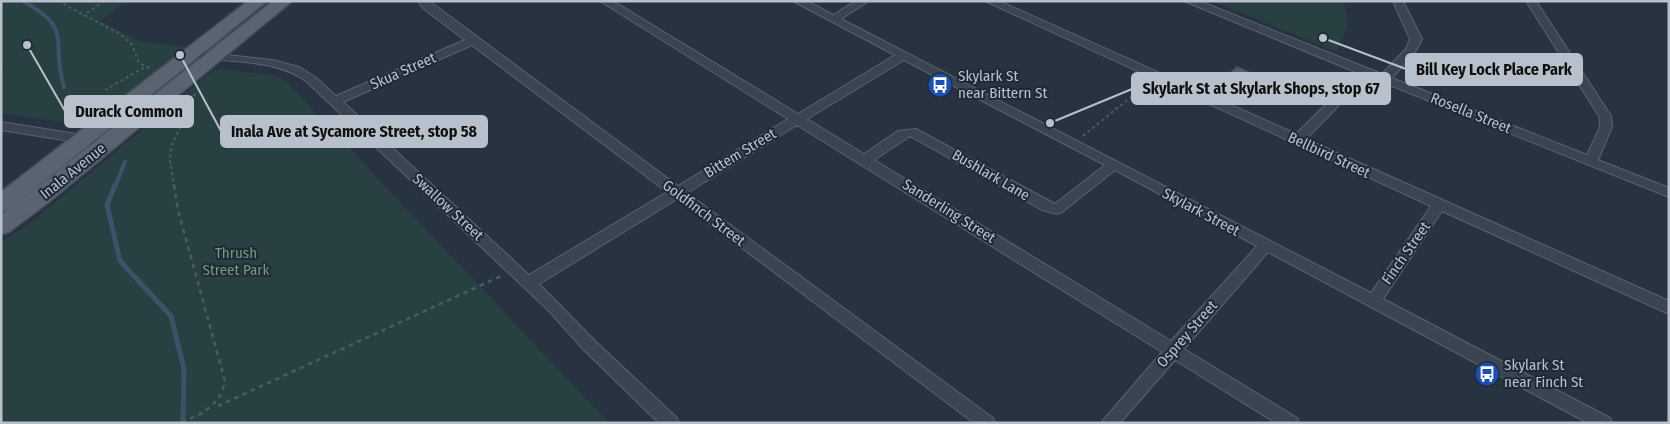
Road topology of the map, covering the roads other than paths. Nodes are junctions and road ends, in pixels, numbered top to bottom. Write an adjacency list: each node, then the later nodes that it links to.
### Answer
1 (259, 1): 15 (main road, Inala Avenue)
2 (284, 1): 14 (main road, Inala Avenue)
3 (423, 1): 12 (street, Goldfinch Street)
4 (606, 1): 19 (street, Sanderling Street)
5 (798, 1): 11 (street, Skylark Street)
6 (864, 1): 11 (street)
7 (990, 1): 22 (street, Bellbird Street)
8 (1189, 1): 16 (street, Rosella Street)
9 (1398, 1): 17 (street)
10 (1531, 1): 25 (street)
11 (833, 20): 13 (street, Skylark Street)
12 (472, 41): 18 (street, Skua Street); 27 (street, Goldfinch Street)
13 (902, 56): 19 (street, Bittem Street); 26 (street, Skylark Street)
14 (214, 58): 15 (main road, Inala Avenue); 18 (street, Swallow Street)
15 (192, 64): 21 (main road, Inala Avenue); 23 (main road, Inala Avenue)
16 (1366, 71): 17 (street, Rosella Street); 22 (street)
17 (1385, 78): 25 (street, Rosella Street)
18 (335, 100): 33 (street, Swallow Street)
19 (797, 119): 24 (street, Sanderling Street); 27 (street, Bittem Street)
20 (1, 126): 21 (street)
21 (84, 140): 23 (street); 29 (main road, Inala Avenue)
22 (1297, 140): 30 (street, Bellbird Street)
23 (108, 143): 31 (main road, Inala Avenue)
24 (865, 160): 26 (street, Bushlark Lane); 36 (street, Sanderling Street)
25 (1590, 162): 28 (street, Rosella Street)
26 (1113, 165): 32 (street, Skylark Street)
27 (676, 192): 33 (street, Bittem Street); 38 (street, Goldfinch Street)
28 (1669, 193)
29 (1, 204)
30 (1440, 205): 34 (street, Finch Street); 35 (street, Bellbird Street)
31 (1, 226)
32 (1265, 246): 34 (street, Skylark Street); 36 (street, Osprey Street)
33 (528, 283): 37 (street, Swallow Street)
34 (1373, 301): 41 (street, Skylark Street)
35 (1669, 308)
36 (1174, 350): 39 (street, Osprey Street); 40 (street, Sanderling Street)
37 (671, 423)
38 (988, 423)
39 (1109, 423)
40 (1291, 423)
41 (1604, 423)

